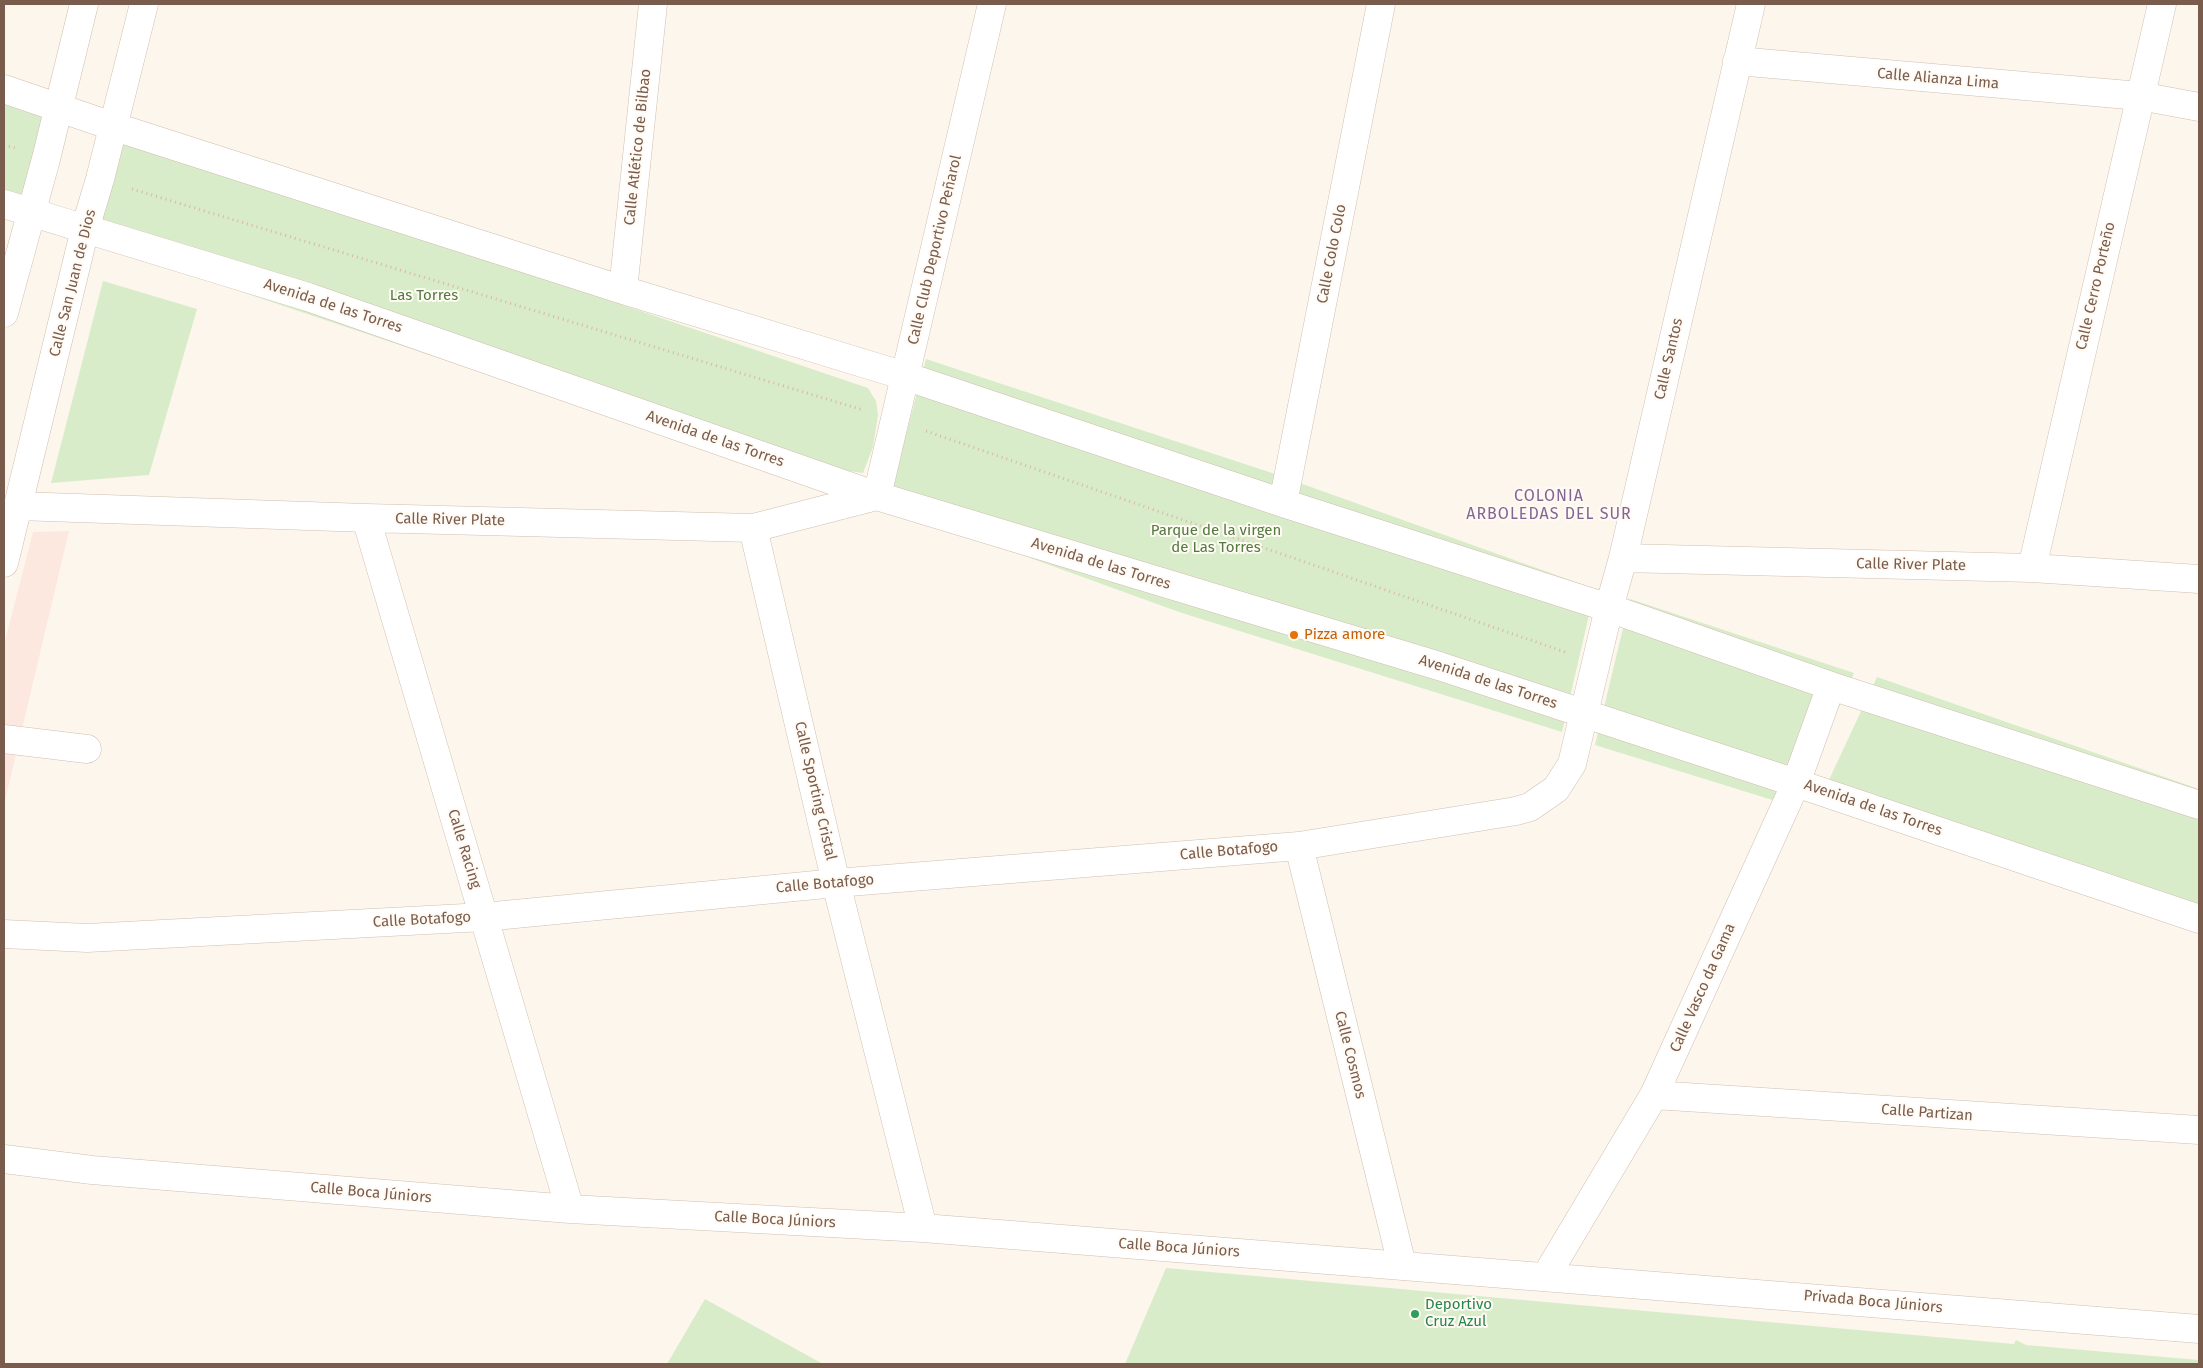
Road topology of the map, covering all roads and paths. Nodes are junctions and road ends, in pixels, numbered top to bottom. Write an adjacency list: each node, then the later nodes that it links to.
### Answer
1 (84, 4): 12 (street)
2 (144, 4): 13 (street, Calle San Juan de Dios)
3 (653, 4): 18 (street, Calle Atlético de Bilbao)
4 (992, 4): 20 (street, Calle Club Deportivo Peñarol)
5 (1381, 4): 23 (street, Calle Colo Colo)
6 (1751, 4): 8 (street, Calle Santos)
7 (2162, 4): 10 (street, Calle Cerro Porteño)
8 (1737, 61): 10 (street, Calle Alianza Lima); 27 (street, Calle Santos)
9 (4, 90): 12 (street)
10 (2140, 96): 11 (street, Calle Alianza Lima); 29 (street, Calle Cerro Porteño)
11 (2199, 107)
12 (59, 108): 13 (street); 16 (street)
13 (112, 126): 14 (street, Calle San Juan de Dios); 18 (street)
14 (100, 179): 17 (street, Calle San Juan de Dios); 21 (path)
15 (4, 204): 16 (street, Avenida de las Torres)
16 (32, 213): 17 (street, Avenida de las Torres); 19 (street)
17 (85, 229): 22 (street, Avenida de las Torres); 24 (street, Calle San Juan de Dios)
18 (623, 290): 20 (street)
19 (4, 313)
20 (905, 376): 21 (street, Calle Club Deportivo Peñarol); 23 (street)
21 (896, 421): 22 (street, Calle Club Deportivo Peñarol); 32 (path)
22 (877, 496): 26 (street, Calle River Plate); 34 (street, Avenida de las Torres)
23 (1283, 503): 31 (street)
24 (18, 506): 25 (street, Calle River Plate); 28 (street, Calle San Juan de Dios)
25 (366, 518): 26 (street, Calle River Plate); 41 (street, Calle Racing)
26 (753, 528): 40 (street, Calle Sporting Cristal)
27 (1623, 558): 29 (street, Calle River Plate); 31 (street, Calle Santos)
28 (4, 563)
29 (2032, 568): 30 (street, Calle River Plate)
30 (2199, 579)
31 (1609, 608): 32 (street, Calle Santos); 33 (street)
32 (1597, 662): 34 (street, Calle Santos)
33 (1831, 686): 37 (street, Calle Vasco da Gama); 38 (street)
34 (1584, 714): 37 (street, Avenida de las Torres); 39 (street, Calle Botafogo)
35 (4, 739): 36 (street)
36 (87, 749)
37 (1796, 783): 42 (street, Avenida de las Torres); 44 (street, Calle Vasco da Gama)
38 (2199, 805)
39 (1299, 846): 40 (street, Calle Botafogo); 49 (street, Calle Cosmos)
40 (836, 883): 41 (street, Calle Botafogo); 48 (street, Calle Sporting Cristal)
41 (484, 917): 43 (street, Calle Botafogo); 47 (street, Calle Racing)
42 (2199, 919)
43 (4, 934)
44 (1654, 1096): 45 (street, Calle Partizan); 50 (street, Calle Vasco da Gama)
45 (2199, 1130)
46 (4, 1159): 47 (street, Calle Boca Júniors)
47 (570, 1209): 48 (street, Calle Boca Júniors)
48 (923, 1228): 49 (street, Calle Boca Júniors)
49 (1402, 1265): 50 (street, Calle Boca Júniors)
50 (1546, 1276): 51 (street, Privada Boca Júniors)
51 (2199, 1329)

